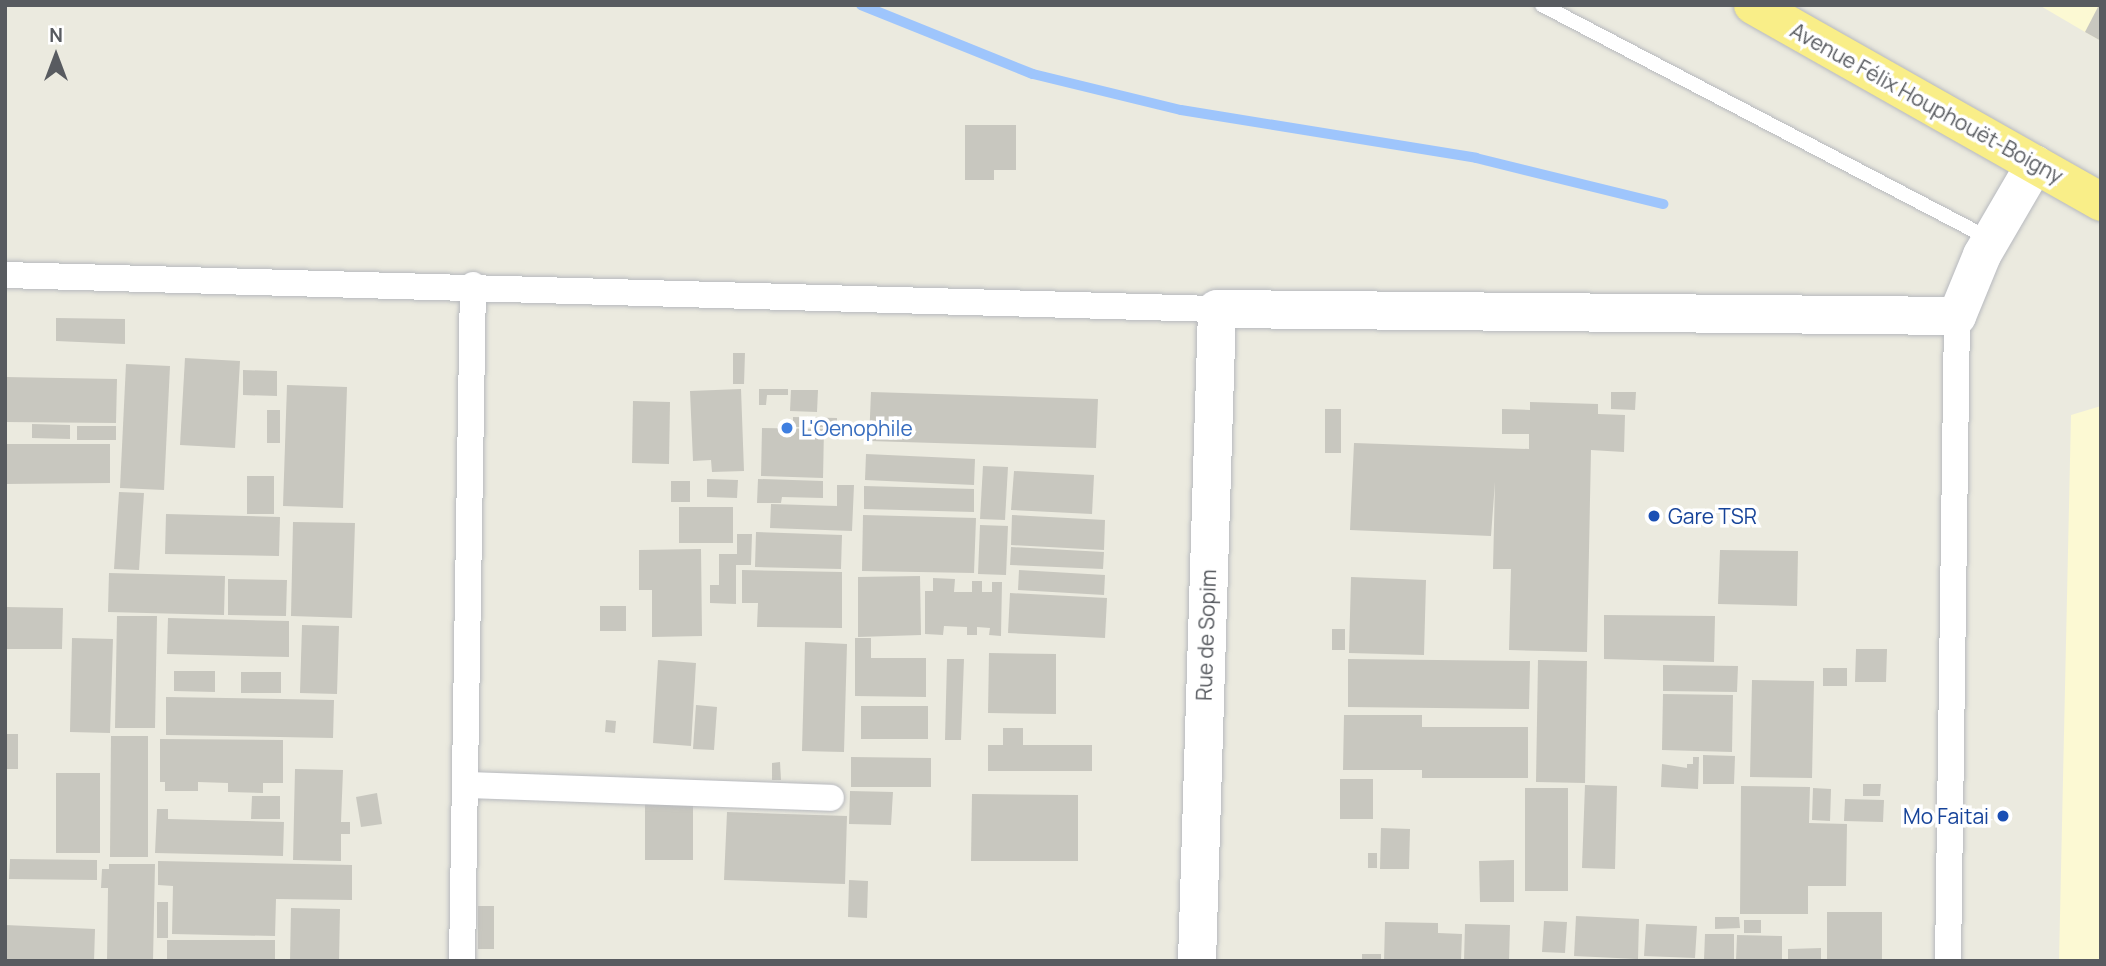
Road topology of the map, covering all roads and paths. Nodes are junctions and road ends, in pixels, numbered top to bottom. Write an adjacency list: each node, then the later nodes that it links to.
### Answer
1 (1542, 5): 5 (lane)
2 (1766, 8): 3 (highway, Avenue Félix Houphouët-Boigny)
3 (2035, 164): 4 (highway, Avenue Félix Houphouët-Boigny); 5 (street)
4 (2101, 202)
5 (1991, 239): 9 (street)
6 (5, 275): 7 (street)
7 (473, 285): 8 (street); 10 (street)
8 (1217, 309): 9 (street); 13 (street, Rue de Sopim)
9 (1957, 316): 14 (street)
10 (467, 785): 11 (street); 12 (street)
11 (831, 798)
12 (462, 961)
13 (1197, 961)
14 (1948, 961)

